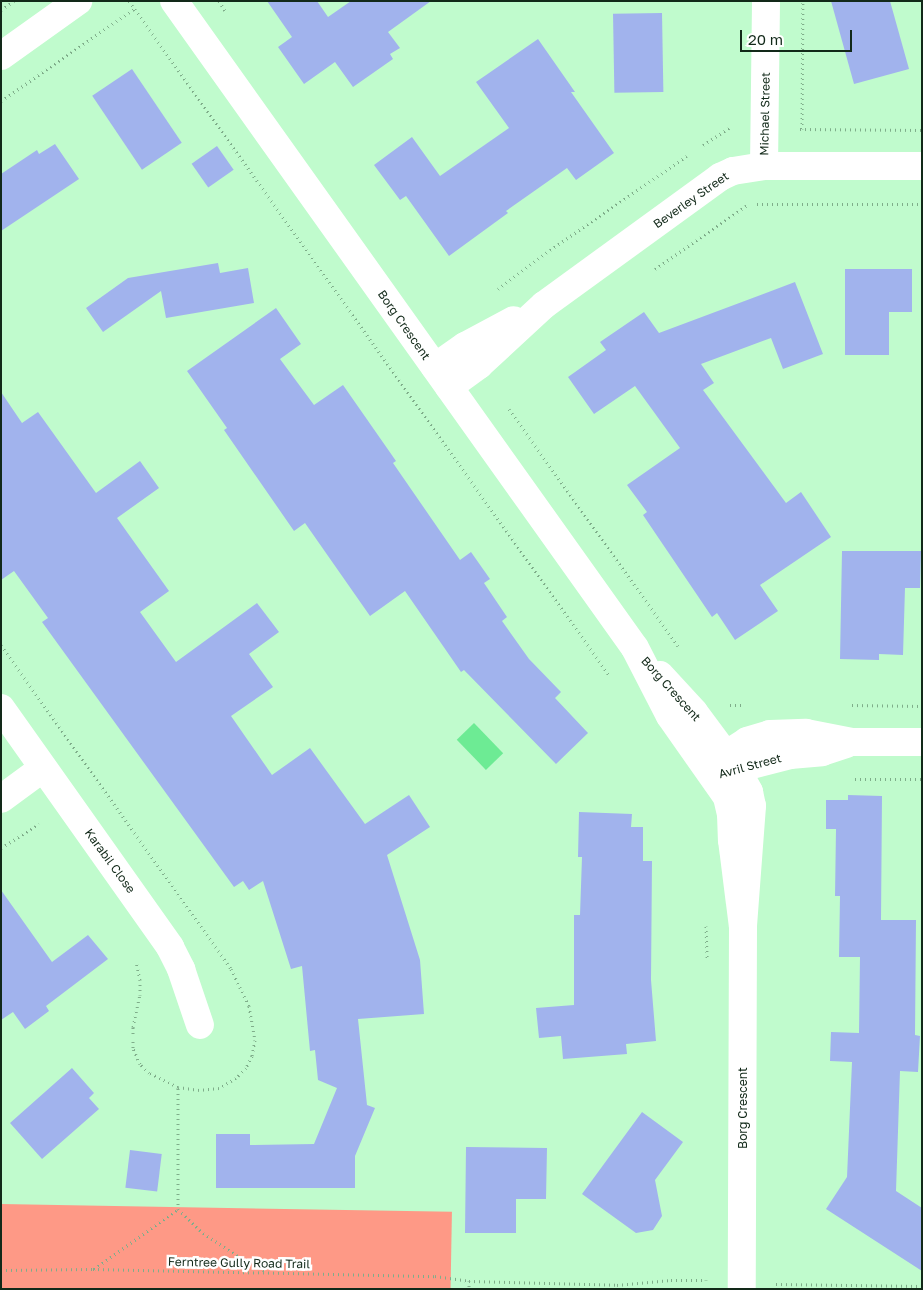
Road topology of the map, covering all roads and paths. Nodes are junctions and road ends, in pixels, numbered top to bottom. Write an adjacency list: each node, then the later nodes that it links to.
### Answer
1 (14, 1): 8 (path)
2 (78, 1): 9 (street)
3 (129, 1): 7 (path)
4 (174, 1): 22 (street, Borg Crescent)
5 (766, 1): 17 (street, Michael Street)
6 (803, 1): 13 (path)
7 (134, 9): 10 (path); 25 (path)
8 (1, 10)
9 (1, 56)
10 (1, 102)
11 (738, 128): 15 (path)
12 (797, 129): 13 (path)
13 (802, 129): 14 (path)
14 (922, 130)
15 (697, 149)
16 (689, 155): 21 (path)
17 (764, 166): 18 (street, Beverley Street); 22 (street, Beverley Street)
18 (922, 166)
19 (922, 204): 20 (path)
20 (653, 270)
21 (496, 290)
22 (442, 377): 28 (street, Borg Crescent)
23 (504, 401): 24 (path)
24 (680, 649)
25 (612, 680)
26 (1, 708): 29 (street, Karabil Close)
27 (922, 742): 28 (street, Avril Street)
28 (725, 767): 43 (street, Borg Crescent)
29 (43, 768): 30 (street); 35 (street, Karabil Close)
30 (1, 798)
31 (39, 824): 32 (path)
32 (1, 848)
33 (706, 925): 34 (path)
34 (707, 965)
35 (200, 1025)
36 (178, 1087): 37 (path)
37 (178, 1209): 38 (path); 41 (path)
38 (93, 1269): 39 (path, Ferntree Gully Road Trail); 41 (path, Ferntree Gully Road Trail)
39 (1, 1270)
40 (706, 1271): 42 (path, Ferntree Gully Road Trail)
41 (268, 1272): 42 (path, Ferntree Gully Road Trail)
42 (469, 1281): 45 (path)
43 (755, 1286): 44 (path)
44 (922, 1286)
45 (469, 1289)

